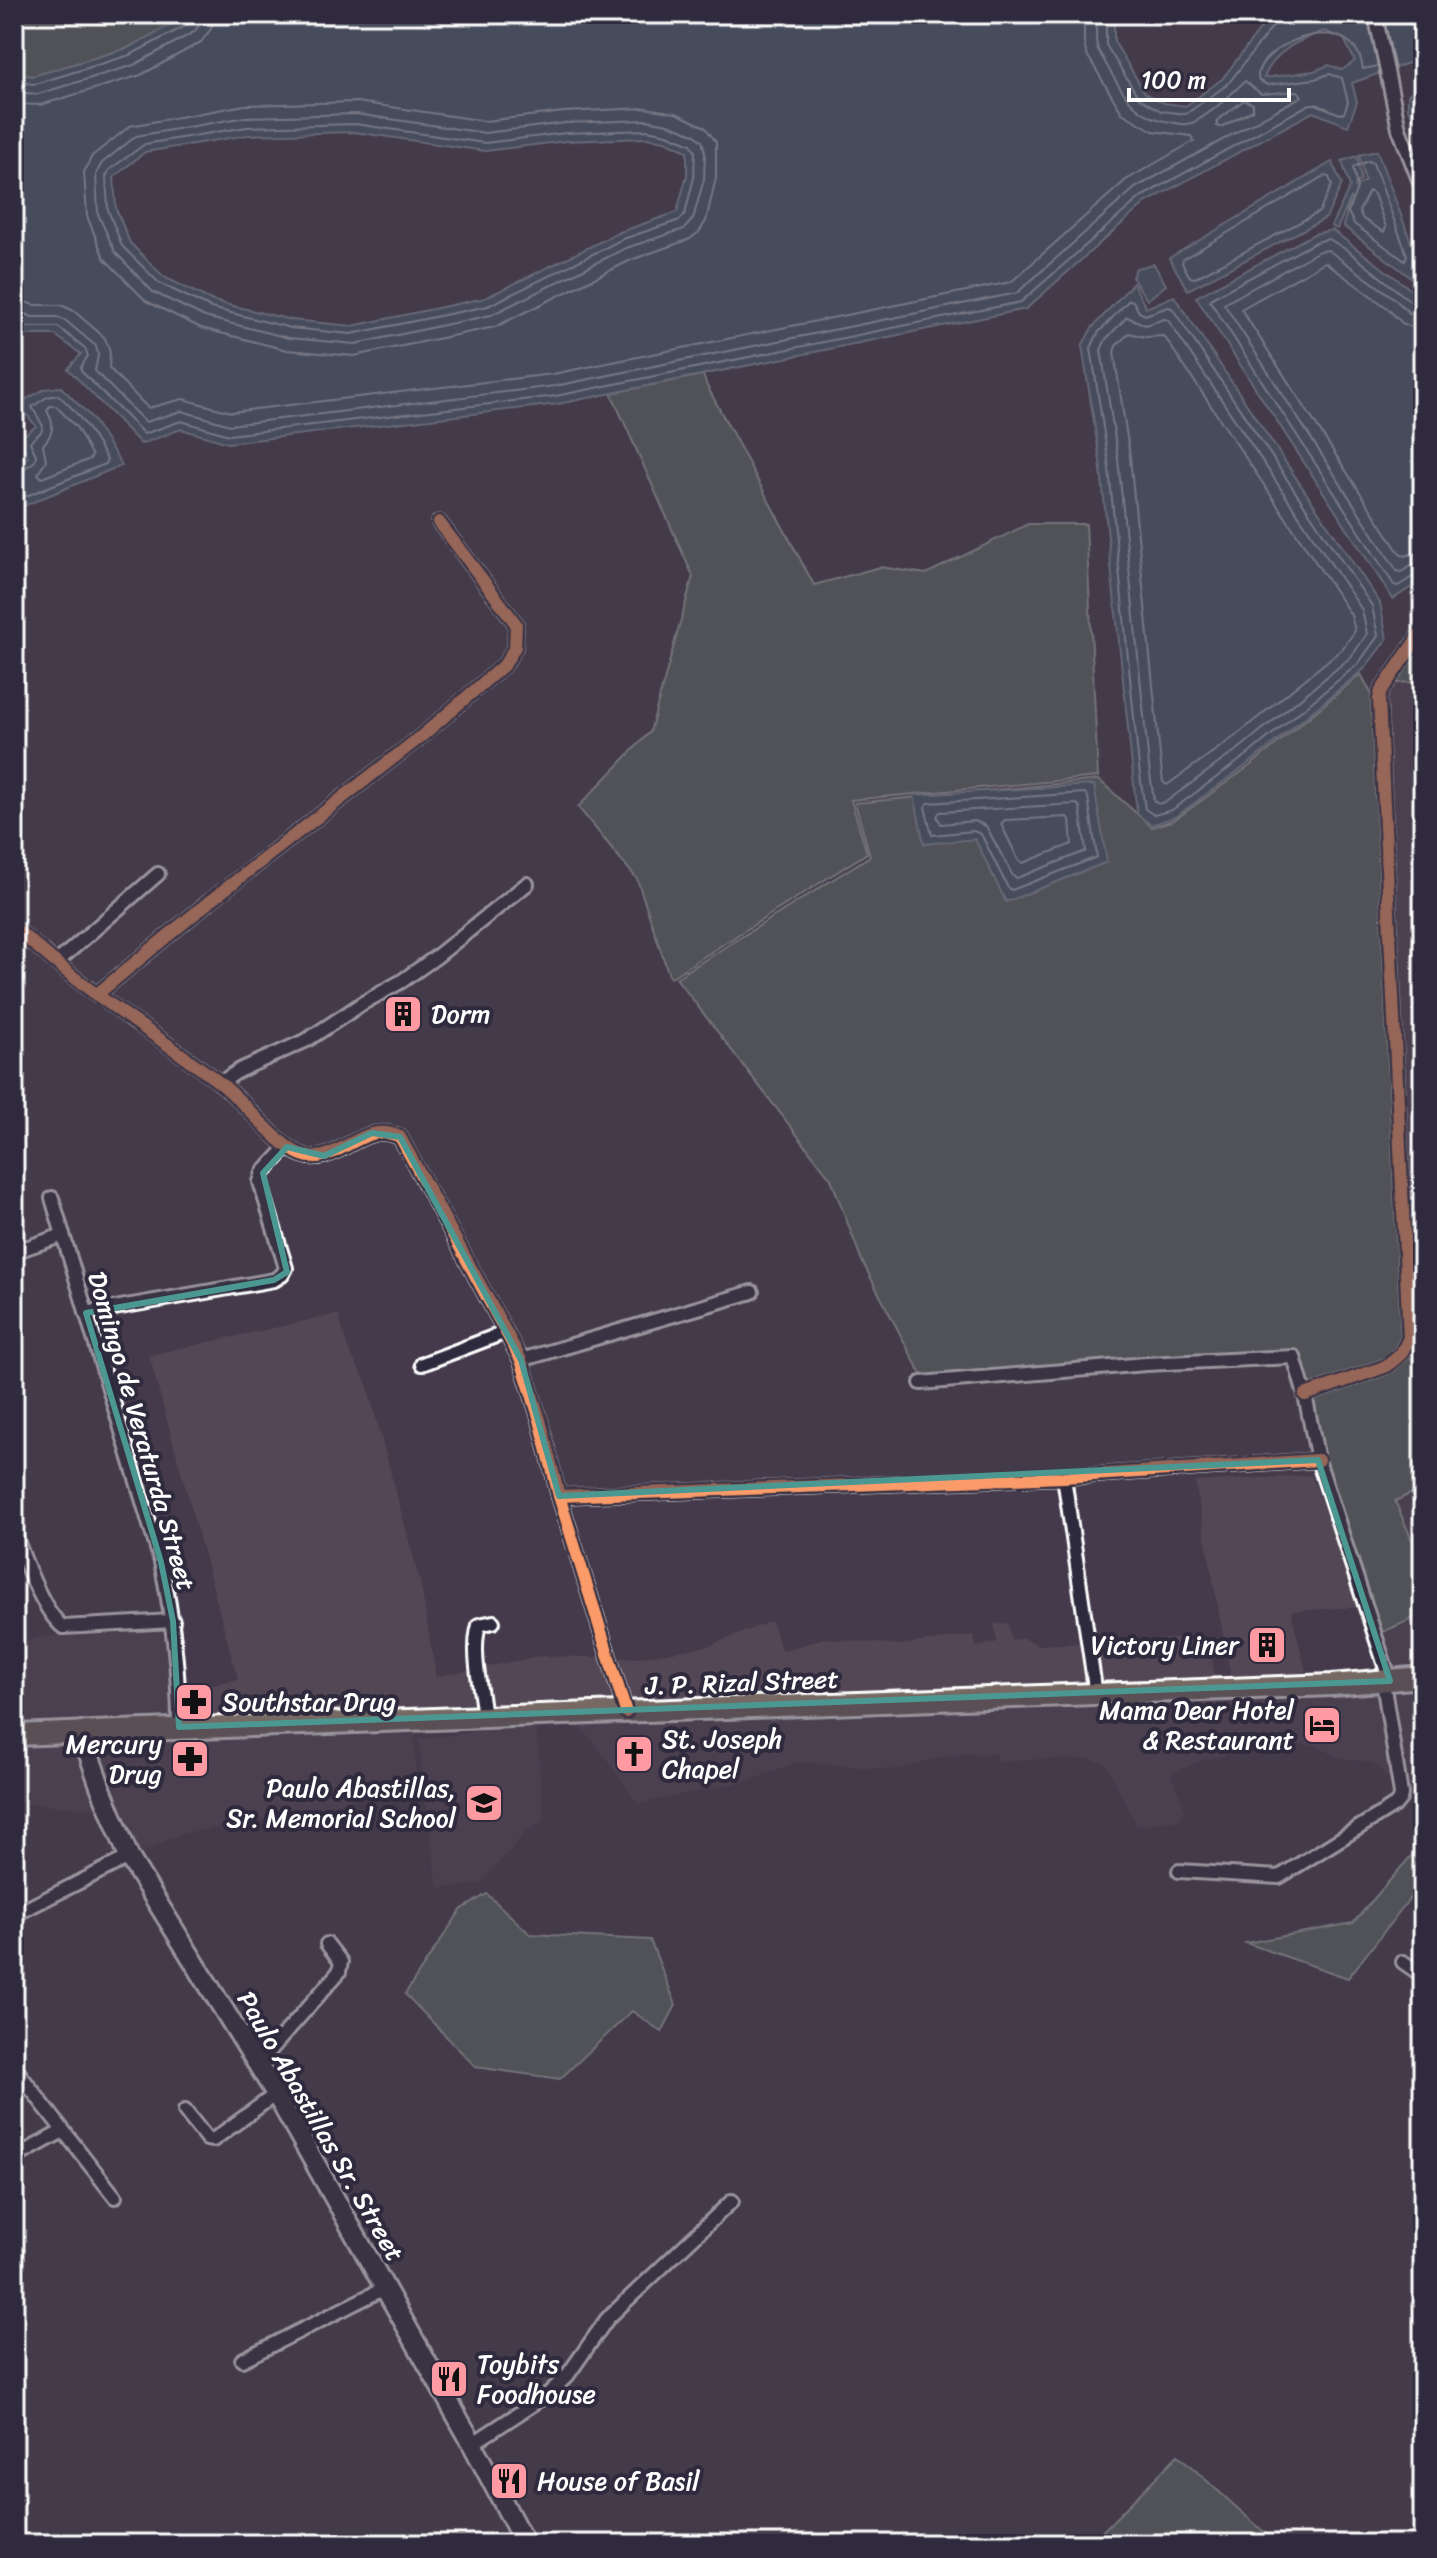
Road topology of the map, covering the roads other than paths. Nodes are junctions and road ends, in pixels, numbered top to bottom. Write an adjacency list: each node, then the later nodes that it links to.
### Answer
1 (1375, 14): 2 (street)
2 (1423, 190)
3 (439, 522): 9 (street)
4 (1423, 630): 21 (street)
5 (158, 874): 8 (street)
6 (527, 884): 10 (street)
7 (14, 928): 8 (street)
8 (57, 962): 9 (street)
9 (96, 995): 10 (street)
10 (220, 1083): 11 (street)
11 (287, 1147): 16 (street); 17 (street)
12 (52, 1198): 13 (street, Domingo de Veraturda Street)
13 (63, 1235): 14 (street); 16 (street, Domingo de Veraturda Street)
14 (14, 1252)
15 (752, 1292): 18 (street)
16 (86, 1313): 26 (street, Domingo de Veraturda Street)
17 (506, 1332): 18 (street); 19 (street)
18 (521, 1360): 24 (street)
19 (422, 1364)
20 (921, 1383): 21 (street)
21 (1305, 1395): 22 (street)
22 (1318, 1460): 23 (street); 29 (street)
23 (1064, 1477): 24 (street); 30 (street)
24 (559, 1496): 31 (street)
25 (14, 1531): 26 (street)
26 (173, 1621): 33 (street, Domingo de Veraturda Street)
27 (493, 1622): 32 (street)
28 (1423, 1677): 29 (main road, J. P. Rizal Street)
29 (1386, 1681): 30 (main road, J. P. Rizal Street); 37 (street)
30 (1096, 1695): 31 (main road, J. P. Rizal Street)
31 (626, 1712): 32 (main road, J. P. Rizal Street)
32 (484, 1717): 33 (main road, J. P. Rizal Street)
33 (179, 1727): 34 (main road, J. P. Rizal Street)
34 (81, 1731): 35 (main road, J. P. Rizal Street); 36 (main road, Paulo Abastillas Sr. Street)
35 (14, 1735)
36 (129, 1857): 38 (street); 42 (main road, Paulo Abastillas Sr. Street)
37 (1179, 1871)
38 (14, 1915)
39 (327, 1944): 42 (street)
40 (1403, 1962): 41 (street)
41 (1423, 1976)
42 (258, 2064): 44 (main road, Paulo Abastillas Sr. Street)
43 (14, 2067): 46 (street)
44 (276, 2094): 45 (street); 50 (main road, Paulo Abastillas Sr. Street)
45 (185, 2111)
46 (63, 2131): 47 (street); 48 (street)
47 (14, 2158)
48 (115, 2197)
49 (732, 2201): 52 (street)
50 (385, 2288): 51 (street); 52 (main road, Paulo Abastillas Sr. Street)
51 (242, 2360)
52 (472, 2444): 53 (main road, Paulo Abastillas Sr. Street)
53 (520, 2542)

